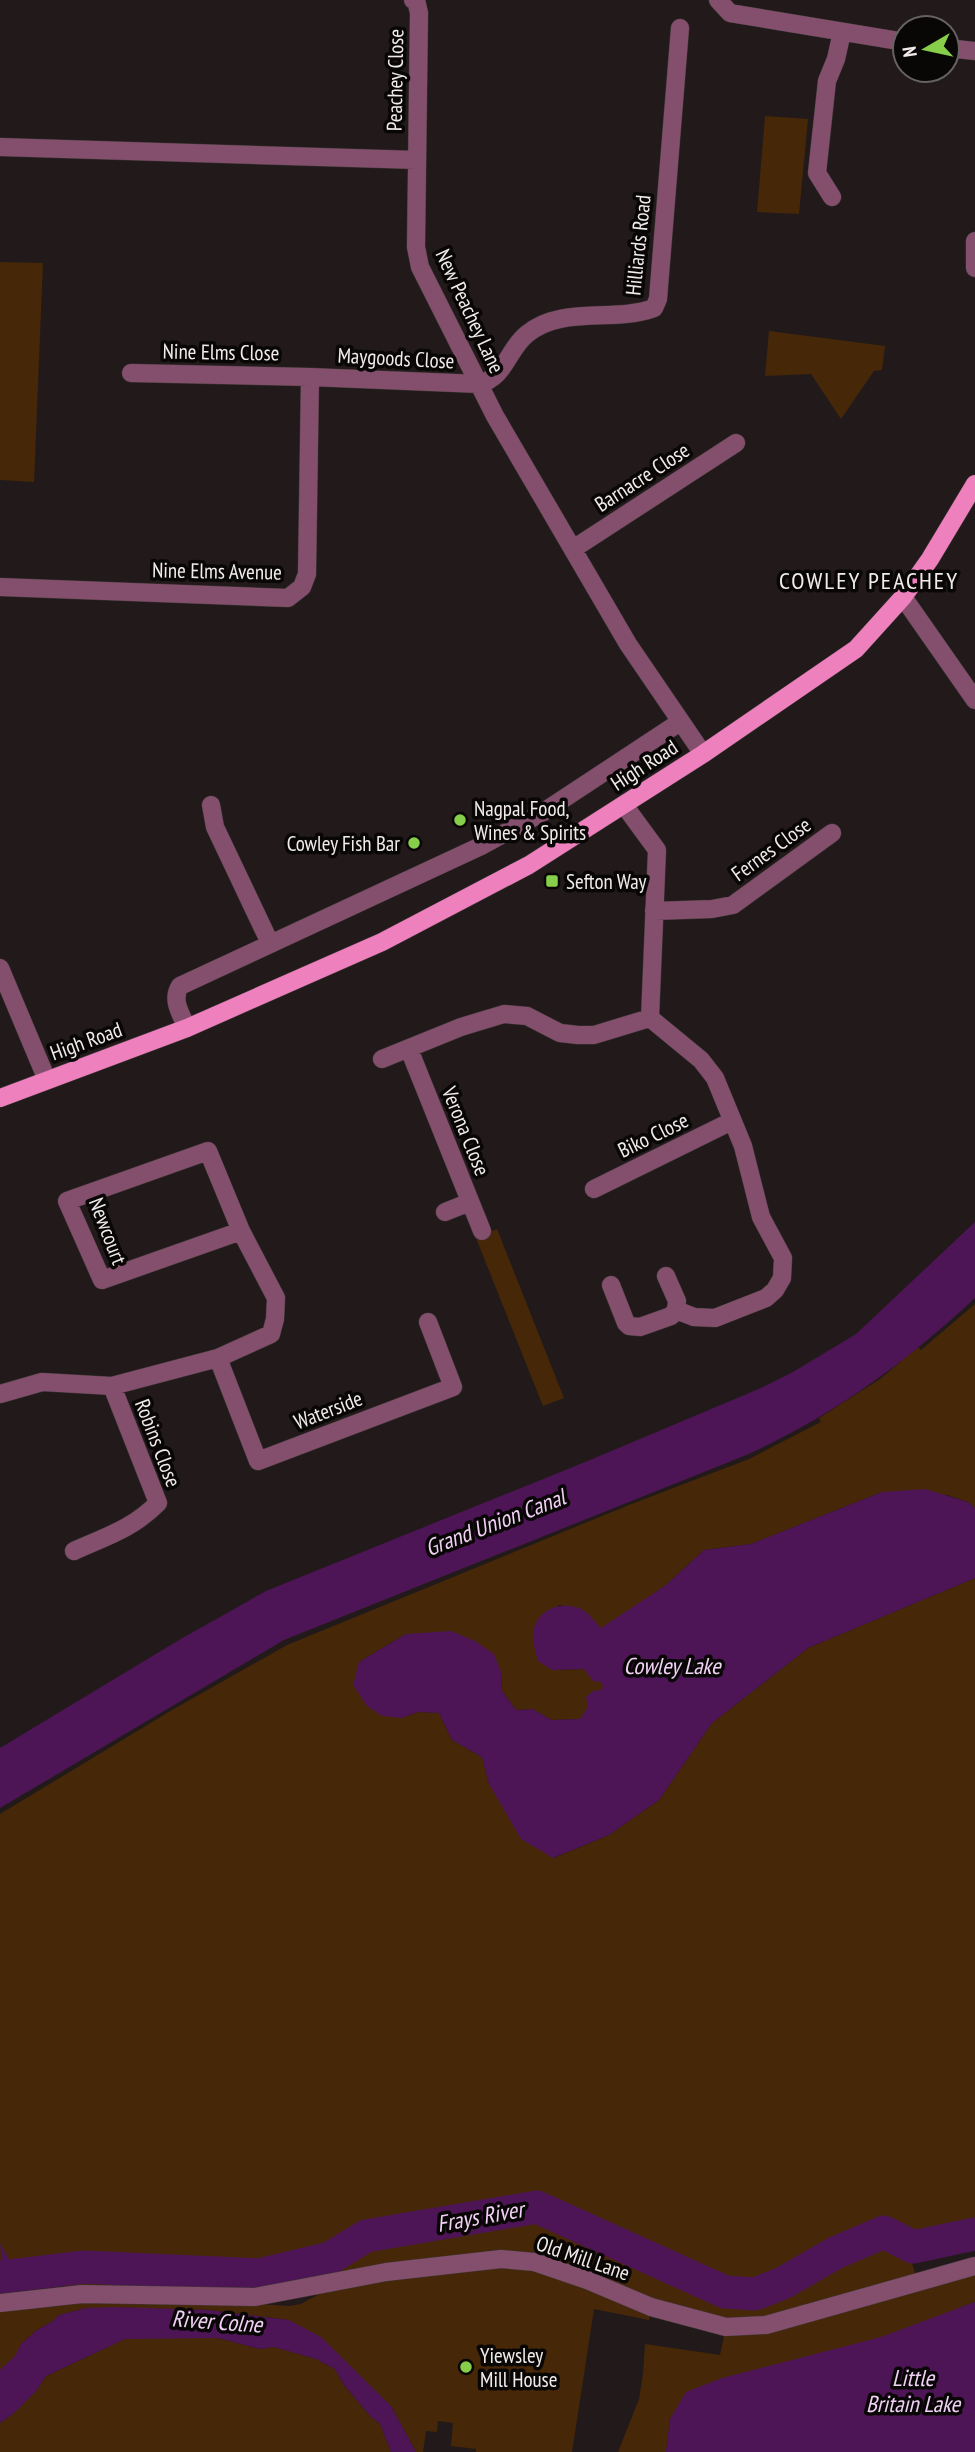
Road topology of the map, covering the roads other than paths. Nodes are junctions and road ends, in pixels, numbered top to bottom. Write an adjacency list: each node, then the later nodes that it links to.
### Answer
1 (415, 0): 7 (street, Peachey Close)
2 (718, 0): 4 (street)
3 (680, 28): 13 (street, Hilliards Road)
4 (842, 32): 5 (street); 8 (street)
5 (891, 39)
6 (0, 147): 7 (street)
7 (417, 160): 13 (street, New Peachey Lane)
8 (832, 197)
9 (975, 241): 10 (street)
10 (975, 268)
11 (131, 373): 12 (street, Nine Elms Close)
12 (310, 377): 13 (street, Maygoods Close); 17 (street, Nine Elms Avenue)
13 (479, 384): 16 (street, New Peachey Lane)
14 (736, 443): 16 (street, Barnacre Close)
15 (975, 484): 18 (main road, High Road)
16 (573, 549): 20 (street, New Peachey Lane)
17 (0, 587)
18 (903, 597): 19 (street); 21 (main road, High Road)
19 (975, 700)
20 (680, 722): 21 (street, New Peachey Lane); 26 (street, High Road)
21 (703, 754): 23 (main road, High Road)
22 (211, 805): 26 (street)
23 (624, 805): 25 (street); 29 (main road, High Road)
24 (832, 833): 25 (street, Fernes Close)
25 (654, 911): 28 (street)
26 (270, 943): 29 (street, High Road)
27 (0, 968): 32 (street)
28 (650, 1018): 30 (street); 34 (street)
29 (187, 1028): 32 (main road, High Road)
30 (409, 1049): 31 (street); 36 (street, Verona Close)
31 (382, 1059)
32 (47, 1080): 33 (main road, High Road)
33 (0, 1098)
34 (732, 1121): 35 (street, Biko Close); 42 (street)
35 (594, 1189)
36 (470, 1202): 37 (street); 39 (street, Verona Close)
37 (444, 1212)
38 (241, 1231): 38 (street, Newcourt); 44 (street, Newcourt)
39 (482, 1231)
40 (666, 1276): 42 (street)
41 (611, 1285): 42 (street)
42 (676, 1310)
43 (428, 1322): 44 (street, Waterside)
44 (218, 1358): 45 (street, Newcourt)
45 (112, 1386): 46 (street, Newcourt); 47 (street, Robins Close)
46 (0, 1394)
47 (74, 1551)
48 (975, 2266): 49 (street, Old Mill Lane)
49 (0, 2303)

